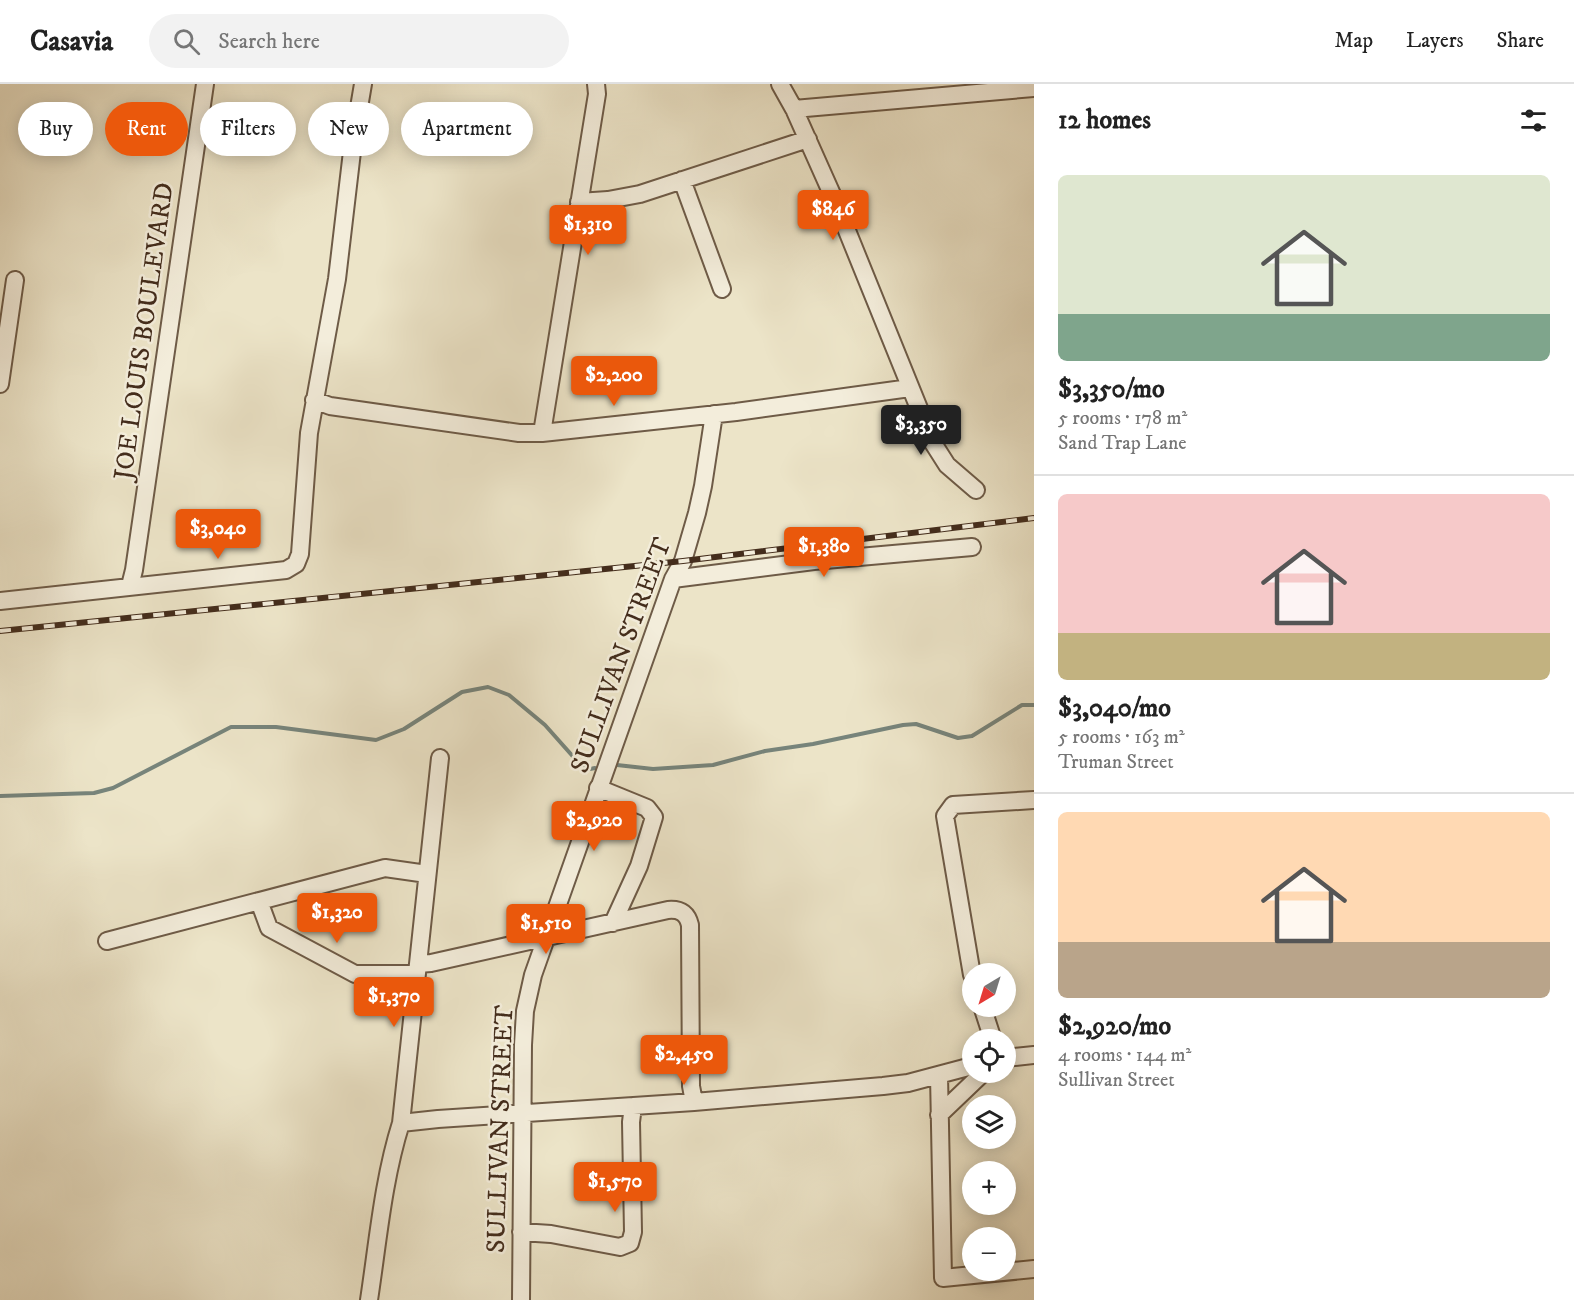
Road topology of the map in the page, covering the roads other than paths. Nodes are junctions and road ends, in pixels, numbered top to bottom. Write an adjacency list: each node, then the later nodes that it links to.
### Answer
1 (205, 84): 20 (street, JOE LOUIS BOULEVARD)
2 (363, 84): 14 (street)
3 (596, 84): 9 (street)
4 (780, 84): 6 (street)
5 (1034, 88): 6 (street)
6 (794, 110): 7 (street)
7 (808, 139): 8 (street); 13 (street)
8 (682, 180): 9 (street); 11 (street)
9 (579, 202): 16 (street)
10 (15, 280): 12 (street)
11 (722, 289)
12 (0, 384)
13 (910, 388): 15 (street); 17 (street)
14 (314, 400): 16 (street); 20 (street)
15 (714, 414): 16 (street); 19 (street, SULLIVAN STREET)
16 (542, 433)
17 (976, 490)
18 (972, 547): 19 (street)
19 (673, 579): 23 (street, SULLIVAN STREET)
20 (130, 586): 21 (street)
21 (0, 601)
22 (440, 758): 25 (street)
23 (598, 788): 27 (street); 28 (street, SULLIVAN STREET)
24 (1034, 800): 30 (street)
25 (428, 874): 26 (street); 31 (street)
26 (259, 901): 29 (street); 31 (street)
27 (613, 923): 28 (street); 37 (street)
28 (545, 937): 31 (street); 39 (street, SULLIVAN STREET)
29 (107, 941)
30 (970, 963)
31 (417, 969): 41 (street)
32 (1034, 1055): 33 (street)
33 (1016, 1057)
34 (962, 1069): 35 (street)
35 (939, 1075): 37 (street); 40 (street)
36 (972, 1083): 40 (street)
37 (694, 1102): 38 (street)
38 (633, 1106): 39 (street); 42 (street)
39 (522, 1113): 41 (street); 42 (street, SULLIVAN STREET)
40 (939, 1115): 43 (street)
41 (401, 1123): 44 (street)
42 (521, 1232): 45 (street, SULLIVAN STREET)
43 (1034, 1269)
44 (369, 1300)
45 (521, 1300)

